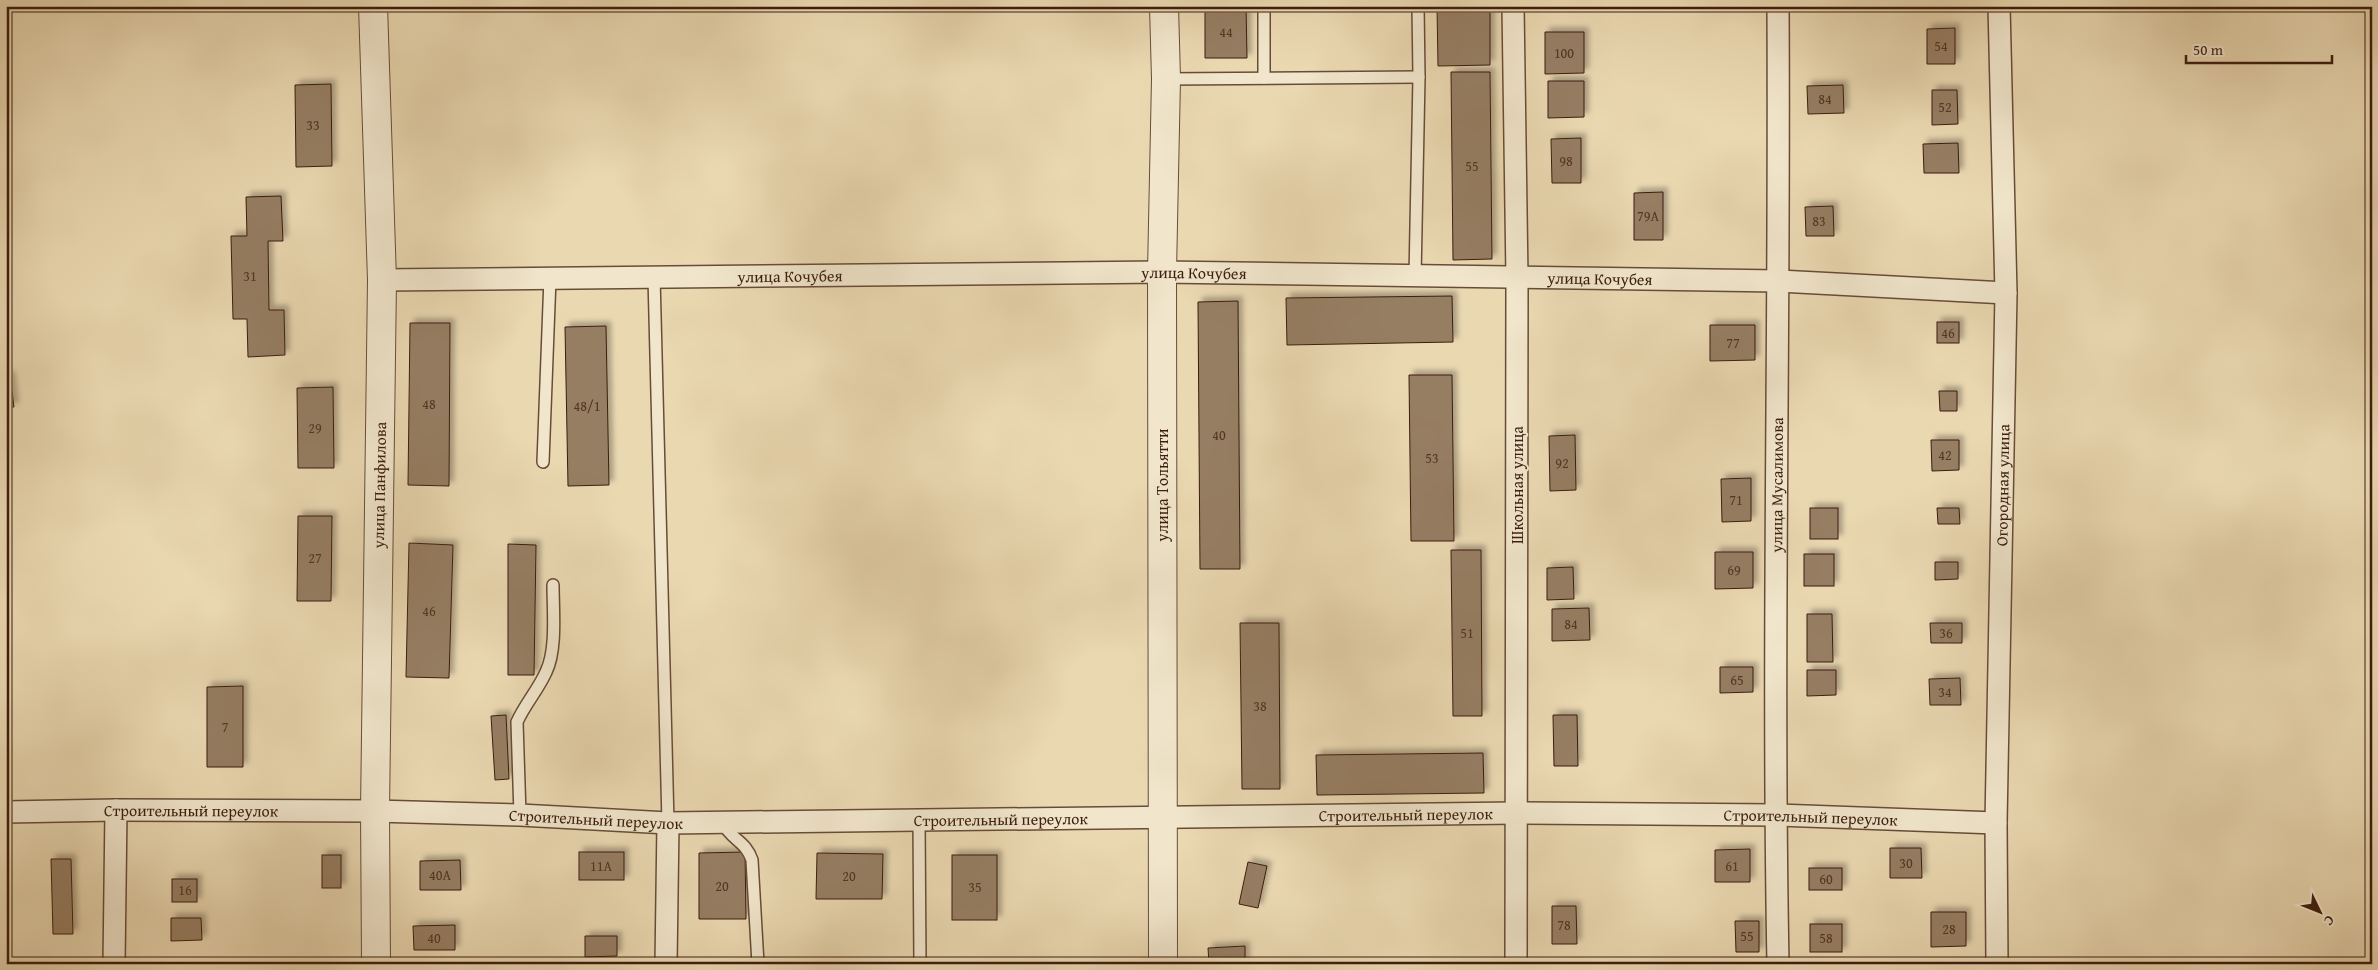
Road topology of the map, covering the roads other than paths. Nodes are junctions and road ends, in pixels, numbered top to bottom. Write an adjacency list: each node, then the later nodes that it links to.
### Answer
1 (373, 6): 16 (street, улица Панфилова)
2 (1164, 6): 10 (street, улица Тольятти)
3 (1264, 6): 9 (lane)
4 (1418, 6): 8 (lane)
5 (1513, 6): 15 (street, Школьная улица)
6 (1778, 6): 17 (street, улица Мусалимова)
7 (1999, 6): 18 (street, Огородная улица)
8 (1419, 77): 9 (lane); 13 (lane)
9 (1264, 78): 10 (lane)
10 (1166, 79): 11 (street, улица Тольятти)
11 (1162, 272): 12 (street, улица Кочубея); 13 (street, улица Кочубея); 27 (street, улица Тольятти)
12 (654, 277): 14 (street, улица Кочубея); 30 (lane)
13 (1415, 277): 15 (street, улица Кочубея)
14 (550, 278): 16 (street, улица Кочубея); 19 (lane)
15 (1517, 278): 17 (street, улица Кочубея); 24 (street, Школьная улица)
16 (382, 280): 22 (street, улица Панфилова)
17 (1780, 281): 18 (street, улица Кочубея); 26 (street, улица Мусалимова)
18 (2006, 293): 31 (street, Огородная улица)
19 (543, 462)
20 (554, 585): 25 (lane)
21 (116, 810): 22 (street, Строительный переулок); 23 (street, Строительный переулок); 32 (street)
22 (375, 811): 25 (street, Строительный переулок); 33 (street, улица Панфилова)
23 (6, 812)
24 (1516, 813): 26 (street, Строительный переулок); 27 (street, Строительный переулок); 38 (street, Школьная улица)
25 (520, 815): 30 (street, Строительный переулок)
26 (1775, 815): 31 (street, Строительный переулок); 39 (street, улица Мусалимова)
27 (1163, 816): 28 (street, Строительный переулок); 37 (street, улица Тольятти)
28 (919, 820): 29 (street, Строительный переулок); 36 (lane)
29 (724, 822): 30 (street, Строительный переулок); 35 (lane)
30 (668, 823): 34 (street)
31 (1996, 823): 40 (street, Огородная улица)
32 (114, 964)
33 (376, 964)
34 (666, 964)
35 (758, 964)
36 (920, 964)
37 (1163, 964)
38 (1516, 964)
39 (1778, 964)
40 (1997, 964)

